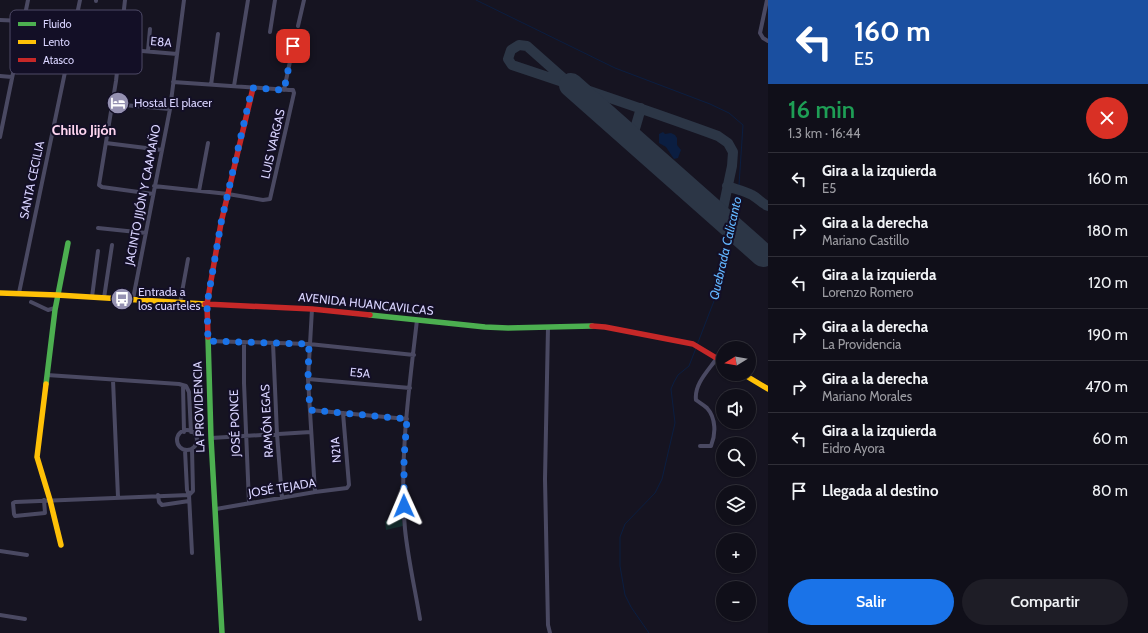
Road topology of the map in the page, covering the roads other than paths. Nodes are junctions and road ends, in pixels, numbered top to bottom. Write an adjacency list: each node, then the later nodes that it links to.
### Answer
1 (28, 0): 9 (street)
2 (80, 0): 10 (street, SANTA CECILIA)
3 (125, 0): 11 (street)
4 (184, 0): 22 (street, JACINTO JIJÓN Y CAAMAÑO)
5 (248, 0): 30 (street)
6 (275, 0): 16 (street)
7 (304, 0): 14 (street)
8 (767, 0): 18 (street)
9 (26, 10)
10 (78, 10)
11 (124, 10)
12 (0, 20): 13 (street)
13 (10, 20)
14 (298, 26)
15 (150, 29): 21 (street)
16 (270, 32)
17 (218, 34): 29 (street)
18 (768, 41)
19 (293, 46): 32 (street)
20 (142, 51): 21 (street, E8A)
21 (148, 51): 22 (street, E8A)
22 (177, 54): 28 (street, JACINTO JIJÓN Y CAAMAÑO)
23 (13, 74): 27 (street)
24 (65, 74): 50 (street, SANTA CECILIA)
25 (116, 74): 33 (street)
26 (0, 76): 27 (street)
27 (12, 77): 35 (street)
28 (174, 82): 29 (street); 34 (street, JACINTO JIJÓN Y CAAMAÑO)
29 (211, 85): 30 (street)
30 (234, 86): 31 (street)
31 (252, 88): 32 (street); 42 (street, LA PROVIDENCIA)
32 (284, 90): 42 (street, LUIS VARGAS)
33 (112, 104): 34 (street); 36 (street)
34 (170, 109): 38 (street, JACINTO JIJÓN Y CAAMAÑO)
35 (0, 137)
36 (106, 143): 38 (street); 41 (street)
37 (208, 143): 40 (street)
38 (162, 150): 39 (street, JACINTO JIJÓN Y CAAMAÑO)
39 (154, 186): 40 (street); 41 (street, JACINTO JIJÓN Y CAAMAÑO)
40 (199, 191): 42 (street)
41 (153, 194): 44 (street, JACINTO JIJÓN Y CAAMAÑO)
42 (228, 194): 57 (street, LA PROVIDENCIA)
43 (98, 228): 44 (street)
44 (146, 233): 54 (street, JACINTO JIJÓN Y CAAMAÑO)
45 (68, 243): 51 (street)
46 (112, 245): 53 (street)
47 (98, 252): 52 (street)
48 (188, 259): 56 (street)
49 (0, 293): 50 (street, AVENIDA HUANCAVILCAS)
50 (19, 293): 51 (street, AVENIDA HUANCAVILCAS)
51 (57, 294): 52 (street, AVENIDA HUANCAVILCAS); 58 (street)
52 (92, 297): 53 (street, AVENIDA HUANCAVILCAS)
53 (104, 298): 54 (street, AVENIDA HUANCAVILCAS)
54 (133, 299): 56 (street, AVENIDA HUANCAVILCAS)
55 (31, 302): 58 (street)
56 (180, 302): 57 (street, AVENIDA HUANCAVILCAS)
57 (207, 304): 59 (street, AVENIDA HUANCAVILCAS); 62 (street, LA PROVIDENCIA)
58 (55, 308): 69 (street)
59 (312, 309): 60 (street, AVENIDA HUANCAVILCAS); 65 (street)
60 (417, 320): 61 (street, AVENIDA HUANCAVILCAS); 66 (street)
61 (548, 327): 67 (street, AVENIDA HUANCAVILCAS); 106 (street)
62 (208, 341): 63 (street); 84 (street, LA PROVIDENCIA)
63 (244, 342): 64 (street); 83 (street, JOSÉ PONCE)
64 (273, 343): 65 (street); 82 (street, RAMÓN EGAS)
65 (309, 344): 66 (street); 70 (street)
66 (414, 355): 74 (street)
67 (716, 357)
68 (716, 359): 85 (street)
69 (47, 375): 71 (street); 94 (street)
70 (308, 379): 74 (street, E5A); 76 (street)
71 (113, 380): 73 (street); 92 (street)
72 (755, 381): 75 (street)
73 (183, 385): 79 (street); 80 (street)
74 (410, 388): 78 (street)
75 (768, 389)
76 (310, 410): 77 (street); 81 (street)
77 (343, 413): 78 (street); 88 (street, N21A)
78 (407, 419): 103 (street)
79 (184, 432): 80 (street); 87 (street)
80 (191, 432): 86 (street)
81 (311, 432): 82 (street); 89 (street)
82 (277, 434): 83 (street); 93 (street, RAMÓN EGAS)
83 (246, 436): 84 (street); 96 (street, JOSÉ PONCE)
84 (211, 438): 97 (street, LA PROVIDENCIA)
85 (700, 446)
86 (192, 449): 87 (street); 91 (street)
87 (184, 450): 91 (street)
88 (349, 484): 89 (street, JOSÉ TEJADA)
89 (316, 492): 93 (street, JOSÉ TEJADA)
90 (158, 495): 91 (street); 92 (street); 95 (street)
91 (189, 495): 95 (street)
92 (118, 497): 94 (street)
93 (282, 498): 96 (street, JOSÉ TEJADA)
94 (47, 500): 94 (street); 98 (street)
95 (189, 501): 100 (street)
96 (249, 503): 97 (street, JOSÉ TEJADA)
97 (216, 509): 105 (street, LA PROVIDENCIA)
98 (60, 545)
99 (0, 551): 101 (street)
100 (192, 553)
101 (27, 555)
102 (0, 615): 104 (street)
103 (420, 619)
104 (25, 620)
105 (222, 633)
106 (550, 633)

